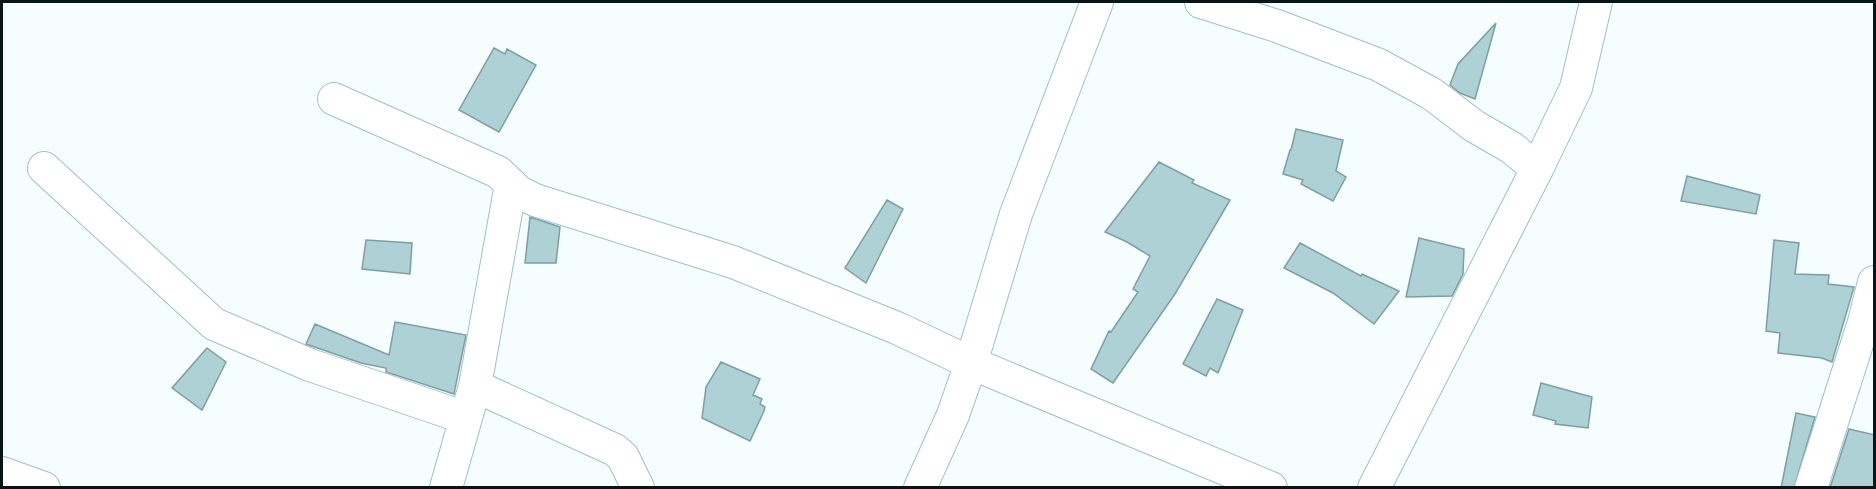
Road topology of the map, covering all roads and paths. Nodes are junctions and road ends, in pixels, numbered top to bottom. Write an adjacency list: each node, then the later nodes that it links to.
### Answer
1 (1097, 2): 9 (street)
2 (1201, 2): 6 (street)
3 (1596, 2): 6 (street)
4 (334, 99): 7 (street)
5 (44, 168): 11 (street)
6 (1537, 169): 18 (street)
7 (511, 184): 9 (street); 10 (street)
8 (1875, 282): 19 (street)
9 (971, 363): 16 (street); 17 (street)
10 (474, 386): 11 (street); 15 (street)
11 (466, 418): 14 (street)
12 (2, 474): 13 (street)
13 (44, 488)
14 (446, 488)
15 (638, 488)
16 (920, 488)
17 (1271, 488)
18 (1374, 488)
19 (1811, 488)

